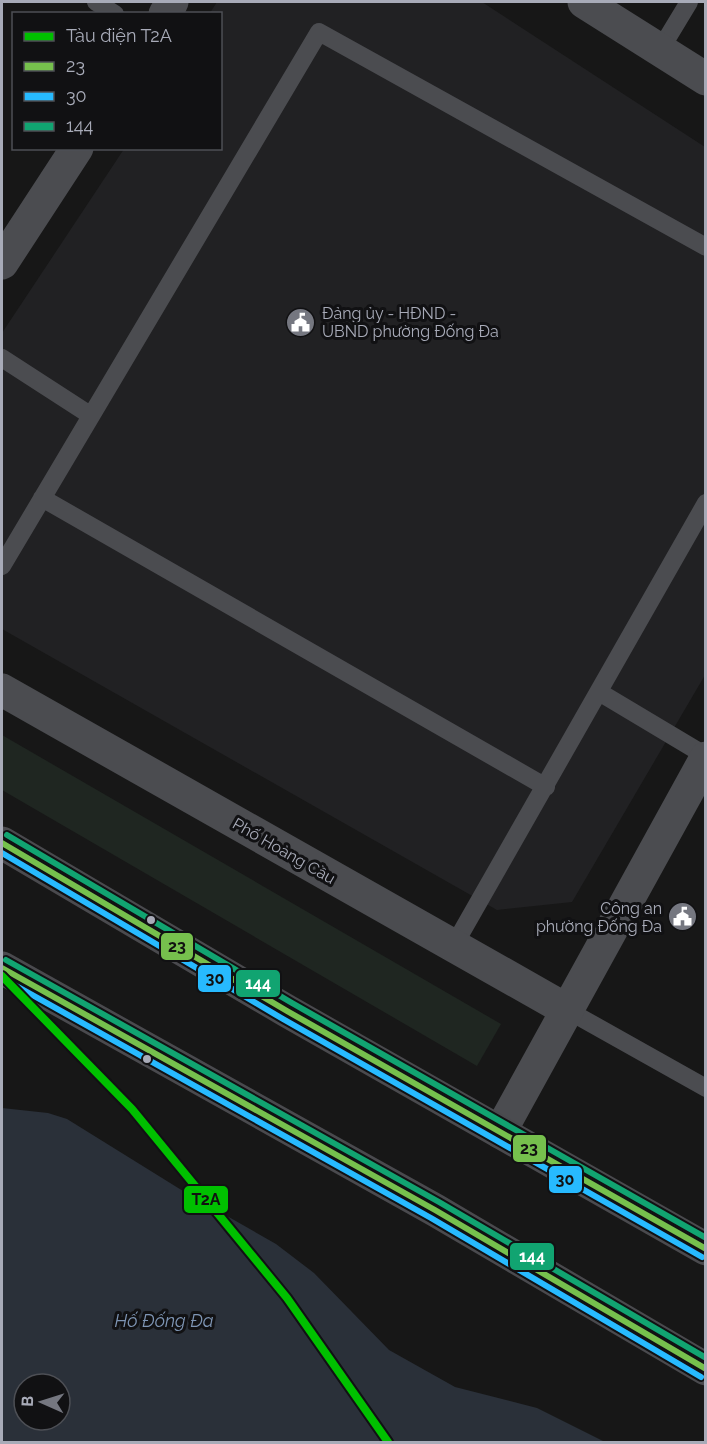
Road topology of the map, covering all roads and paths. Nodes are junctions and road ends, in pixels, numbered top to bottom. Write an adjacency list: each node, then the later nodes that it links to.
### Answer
1 (96, 2): 4 (lane)
2 (584, 2): 5 (street)
3 (689, 2): 5 (lane)
4 (112, 12)
5 (660, 50): 6 (street)
6 (705, 79)
7 (76, 150): 9 (street)
8 (705, 247): 11 (lane)
9 (2, 263)
10 (2, 358): 11 (lane)
11 (90, 415): 12 (lane)
12 (42, 498): 14 (lane); 18 (lane)
13 (705, 503): 16 (lane)
14 (2, 566)
15 (2, 690): 20 (street, Phố Hoàng Cầu)
16 (599, 692): 17 (lane); 18 (lane)
17 (705, 757): 22 (street)
18 (546, 787): 20 (lane)
19 (2, 843): 24 (main road)
20 (453, 947): 22 (street, Phố Hoàng Cầu)
21 (2, 968): 26 (main road)
22 (567, 1010): 23 (lane); 24 (street)
23 (705, 1088)
24 (500, 1132): 25 (main road)
25 (705, 1250)
26 (705, 1369)

